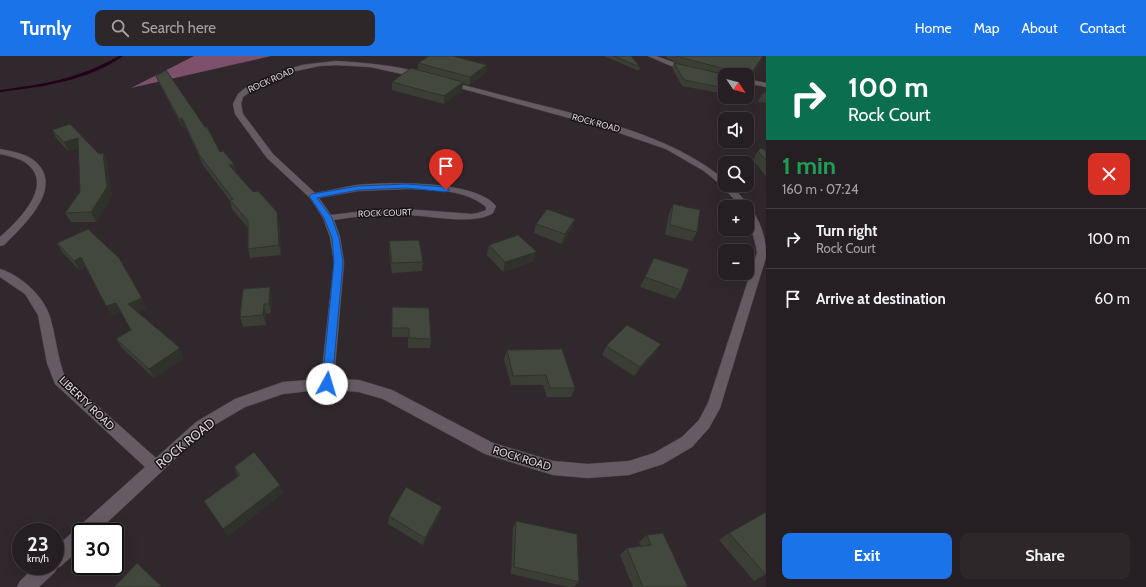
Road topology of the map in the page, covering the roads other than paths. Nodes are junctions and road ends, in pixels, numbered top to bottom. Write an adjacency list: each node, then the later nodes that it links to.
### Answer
1 (651, 56): 2 (street)
2 (698, 71)
3 (426, 78): 10 (street, ROCK ROAD)
4 (441, 82): 8 (street, ROCK ROAD)
5 (754, 82): 6 (street)
6 (766, 85)
7 (0, 151): 14 (street)
8 (718, 178)
9 (733, 192): 11 (street, ROCK ROAD)
10 (312, 196): 12 (street, ROCK ROAD); 12 (street, ROCK COURT)
11 (739, 200)
12 (328, 218): 16 (street, ROCK ROAD)
13 (754, 222): 16 (street, ROCK ROAD)
14 (0, 243)
15 (0, 274): 17 (street, LIBERTY ROAD)
16 (327, 384): 17 (street, ROCK ROAD)
17 (155, 466): 18 (street, ROCK ROAD)
18 (95, 523)
19 (72, 544): 20 (street)
20 (64, 552)
21 (39, 575): 22 (street)
22 (26, 587)

